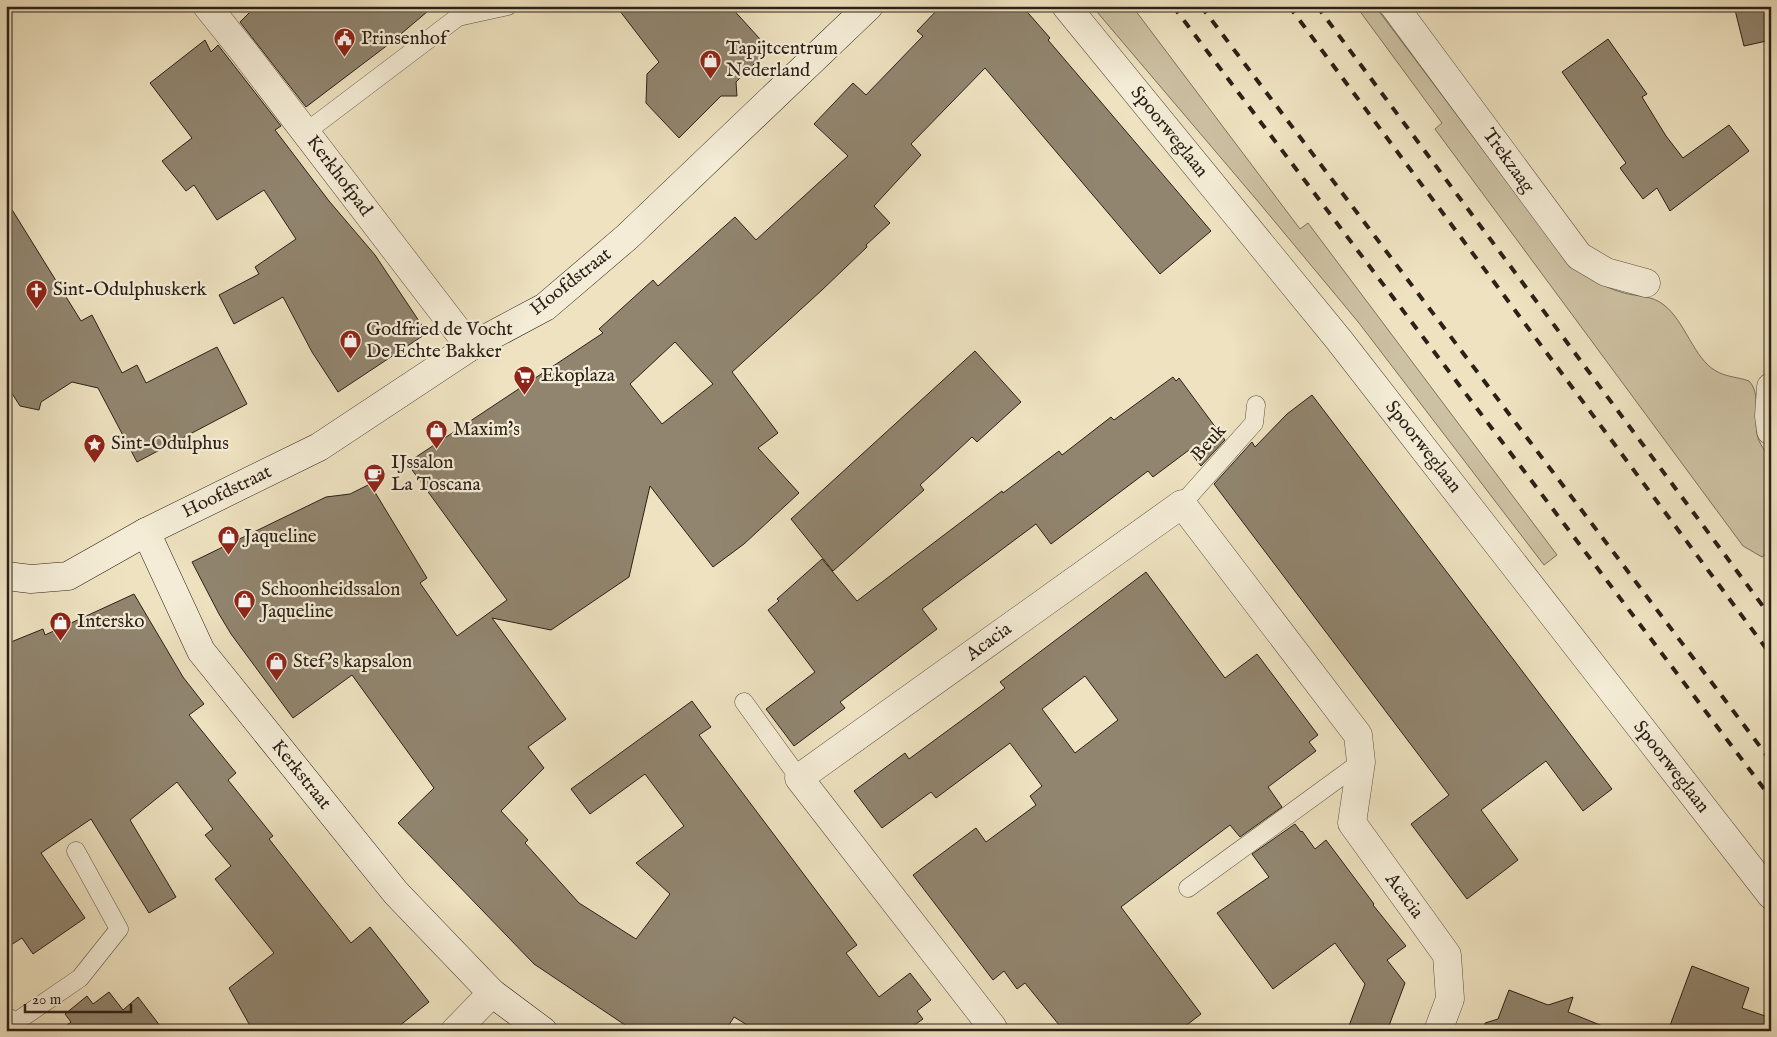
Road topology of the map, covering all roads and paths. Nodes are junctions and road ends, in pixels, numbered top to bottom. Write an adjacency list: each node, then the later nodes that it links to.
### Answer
1 (206, 6): 6 (street, Kerkhofpad)
2 (870, 6): 8 (street, Hoofdstraat)
3 (1066, 6): 20 (street, Spoorweglaan)
4 (1394, 6): 7 (street, Trekzaag)
5 (502, 7): 6 (lane)
6 (306, 132): 8 (street, Kerkhofpad)
7 (1646, 283)
8 (470, 347): 13 (street, Hoofdstraat)
9 (1771, 387): 11 (street)
10 (1256, 405): 12 (lane, Beuk)
11 (1771, 431)
12 (1182, 504): 16 (street, Acacia); 17 (street, Acacia)
13 (146, 532): 14 (street, Hoofdstraat); 21 (street, Kerkstraat)
14 (6, 576)
15 (744, 702): 17 (lane)
16 (1361, 762): 19 (lane); 26 (street, Acacia)
17 (799, 778): 23 (street)
18 (76, 851): 22 (lane)
19 (1188, 888)
20 (1771, 895)
21 (492, 993): 24 (street); 25 (street, Kerkstraat)
22 (10, 1026)
23 (996, 1030)
24 (455, 1031)
25 (543, 1031)
26 (1438, 1031)

